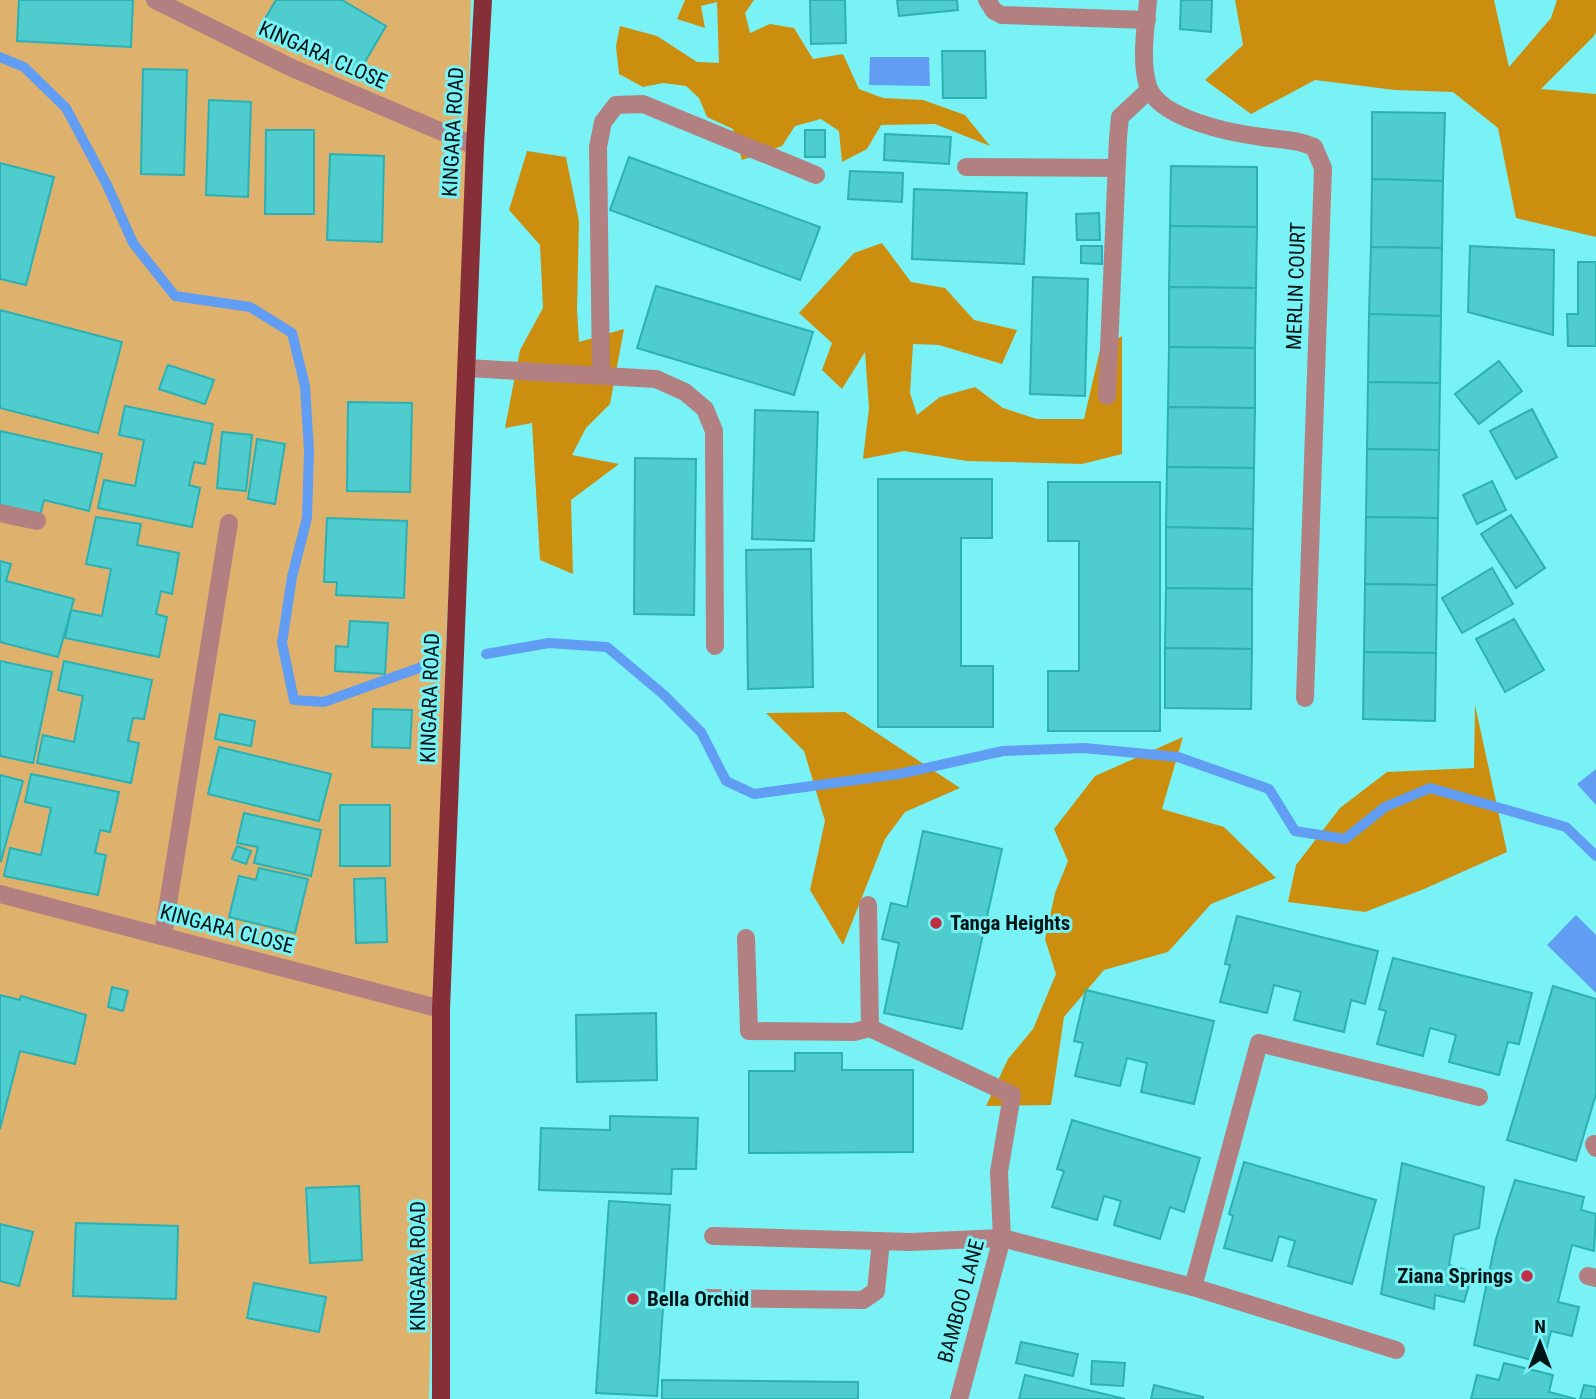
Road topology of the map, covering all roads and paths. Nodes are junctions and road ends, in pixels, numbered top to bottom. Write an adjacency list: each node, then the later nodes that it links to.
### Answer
1 (155, 0): 8 (street, KINGARA CLOSE)
2 (483, 0): 8 (main road, KINGARA ROAD)
3 (987, 0): 5 (street)
4 (1148, 0): 6 (street)
5 (1062, 8): 6 (street)
6 (1147, 20): 7 (street)
7 (1149, 90): 10 (street); 19 (street, MERLIN COURT)
8 (475, 146): 12 (main road, KINGARA ROAD)
9 (966, 167): 10 (street)
10 (1116, 168): 14 (street)
11 (816, 175): 13 (street)
12 (467, 368): 13 (street); 24 (main road, KINGARA ROAD)
13 (601, 374): 18 (street)
14 (1107, 396)
15 (0, 513): 16 (street)
16 (37, 521)
17 (229, 523): 22 (street)
18 (715, 646)
19 (1306, 698)
20 (0, 894): 22 (street, KINGARA CLOSE)
21 (868, 905): 25 (street)
22 (163, 935): 24 (street, KINGARA CLOSE)
23 (746, 938): 25 (street)
24 (442, 1009): 33 (main road, KINGARA ROAD)
25 (870, 1028): 28 (street, BAMBOO LANE)
26 (1479, 1097): 30 (street)
27 (713, 1236): 29 (street)
28 (1002, 1238): 29 (street); 30 (street); 34 (street, BAMBOO LANE)
29 (881, 1241): 31 (street)
30 (1193, 1287): 32 (street)
31 (702, 1298)
32 (1396, 1350)
33 (441, 1399)
34 (959, 1399)

